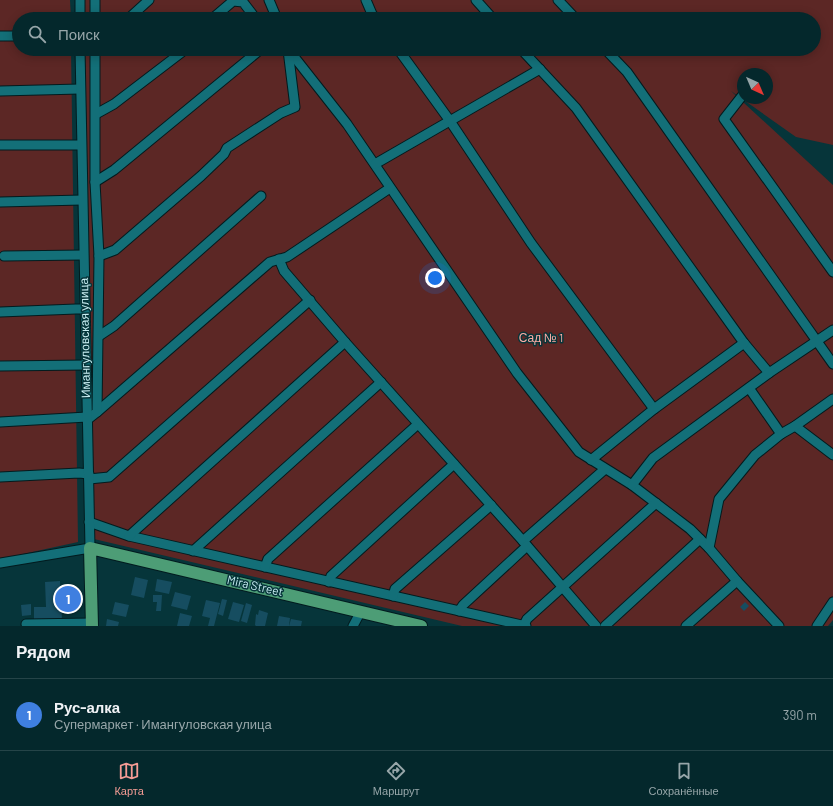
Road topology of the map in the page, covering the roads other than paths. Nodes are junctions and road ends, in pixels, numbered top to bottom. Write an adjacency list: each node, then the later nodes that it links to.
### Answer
1 (80, 0): 8 (street)
2 (95, 0): 9 (street)
3 (149, 0): 10 (street)
4 (269, 0): 13 (street)
5 (366, 0): 14 (street)
6 (476, 0): 15 (street)
7 (558, 0): 16 (street)
8 (80, 12)
9 (95, 12)
10 (136, 12)
11 (220, 12): 12 (street)
12 (251, 12)
13 (274, 12)
14 (371, 12)
15 (487, 12)
16 (569, 12)
17 (0, 36): 18 (street)
18 (12, 36)
19 (80, 56): 29 (street, Имангуловская улица)
20 (95, 56): 32 (street)
21 (177, 56): 32 (street)
22 (253, 56): 37 (street)
23 (289, 56): 44 (street)
24 (294, 56): 36 (street)
25 (403, 56): 33 (street)
26 (528, 56): 28 (street)
27 (612, 56): 52 (street)
28 (540, 69): 33 (street); 54 (street)
29 (80, 90): 30 (street); 35 (street, Имангуловская улица)
30 (0, 92)
31 (737, 102): 46 (street)
32 (96, 114): 37 (street)
33 (450, 121): 36 (street); 62 (street)
34 (0, 145): 35 (street)
35 (81, 145): 40 (street, Имангуловская улица)
36 (375, 164): 38 (street)
37 (95, 182): 44 (street)
38 (390, 188): 45 (street); 70 (street)
39 (261, 196): 51 (street)
40 (82, 200): 41 (street); 42 (street, Имангуловская улица)
41 (0, 202)
42 (84, 255): 43 (street); 48 (street, Имангуловская улица)
43 (4, 256)
44 (99, 256): 51 (street)
45 (279, 259): 47 (street); 63 (street)
46 (833, 272)
47 (310, 300): 53 (street); 73 (street)
48 (84, 309): 49 (street); 56 (street, Имангуловская улица)
49 (0, 312)
50 (833, 330): 52 (street)
51 (99, 336): 63 (street)
52 (817, 341): 55 (street); 58 (street)
53 (345, 342): 59 (street); 79 (street)
54 (744, 343): 58 (street); 62 (street)
55 (833, 364)
56 (86, 365): 57 (street); 64 (street, Имангуловская улица)
57 (0, 366)
58 (770, 373): 60 (street)
59 (381, 382): 66 (street); 84 (street)
60 (749, 388): 68 (street); 75 (street)
61 (833, 399): 67 (street)
62 (654, 409): 70 (street)
63 (97, 412): 64 (street)
64 (87, 419): 65 (street); 73 (street, Имангуловская улица)
65 (0, 422)
66 (418, 424): 71 (street); 86 (street)
67 (795, 426): 68 (street); 69 (street)
68 (781, 434): 83 (street)
69 (833, 455)
70 (591, 460): 72 (street)
71 (454, 464): 77 (street); 88 (street)
72 (605, 469): 75 (street); 81 (street)
73 (89, 476): 74 (street); 78 (street, Имангуловская улица)
74 (0, 477)
75 (632, 485): 76 (street)
76 (656, 503): 80 (street); 89 (street)
77 (491, 506): 81 (street); 90 (street)
78 (89, 522): 79 (street); 82 (street, Имангуловская улица)
79 (129, 536): 84 (street)
80 (700, 539): 83 (street); 100 (street)
81 (525, 543): 89 (street); 93 (street)
82 (90, 548): 85 (street); 92 (main road, Mira Street); 95 (main road, Имангуловская улица)
83 (709, 548): 87 (street)
84 (193, 551): 86 (street)
85 (0, 563)
86 (265, 567): 88 (street)
87 (737, 581): 101 (street); 102 (street)
88 (329, 582): 90 (street)
89 (563, 587): 98 (street); 99 (street)
90 (393, 596): 93 (street)
91 (833, 602): 103 (street)
92 (361, 611): 96 (street); 97 (main road, Mira Street)
93 (459, 611): 98 (street)
94 (26, 624): 95 (street)
95 (92, 625)
96 (353, 626)
97 (421, 626)
98 (525, 626)
99 (596, 626)
100 (605, 626)
101 (686, 626)
102 (779, 626)
103 (817, 626)

